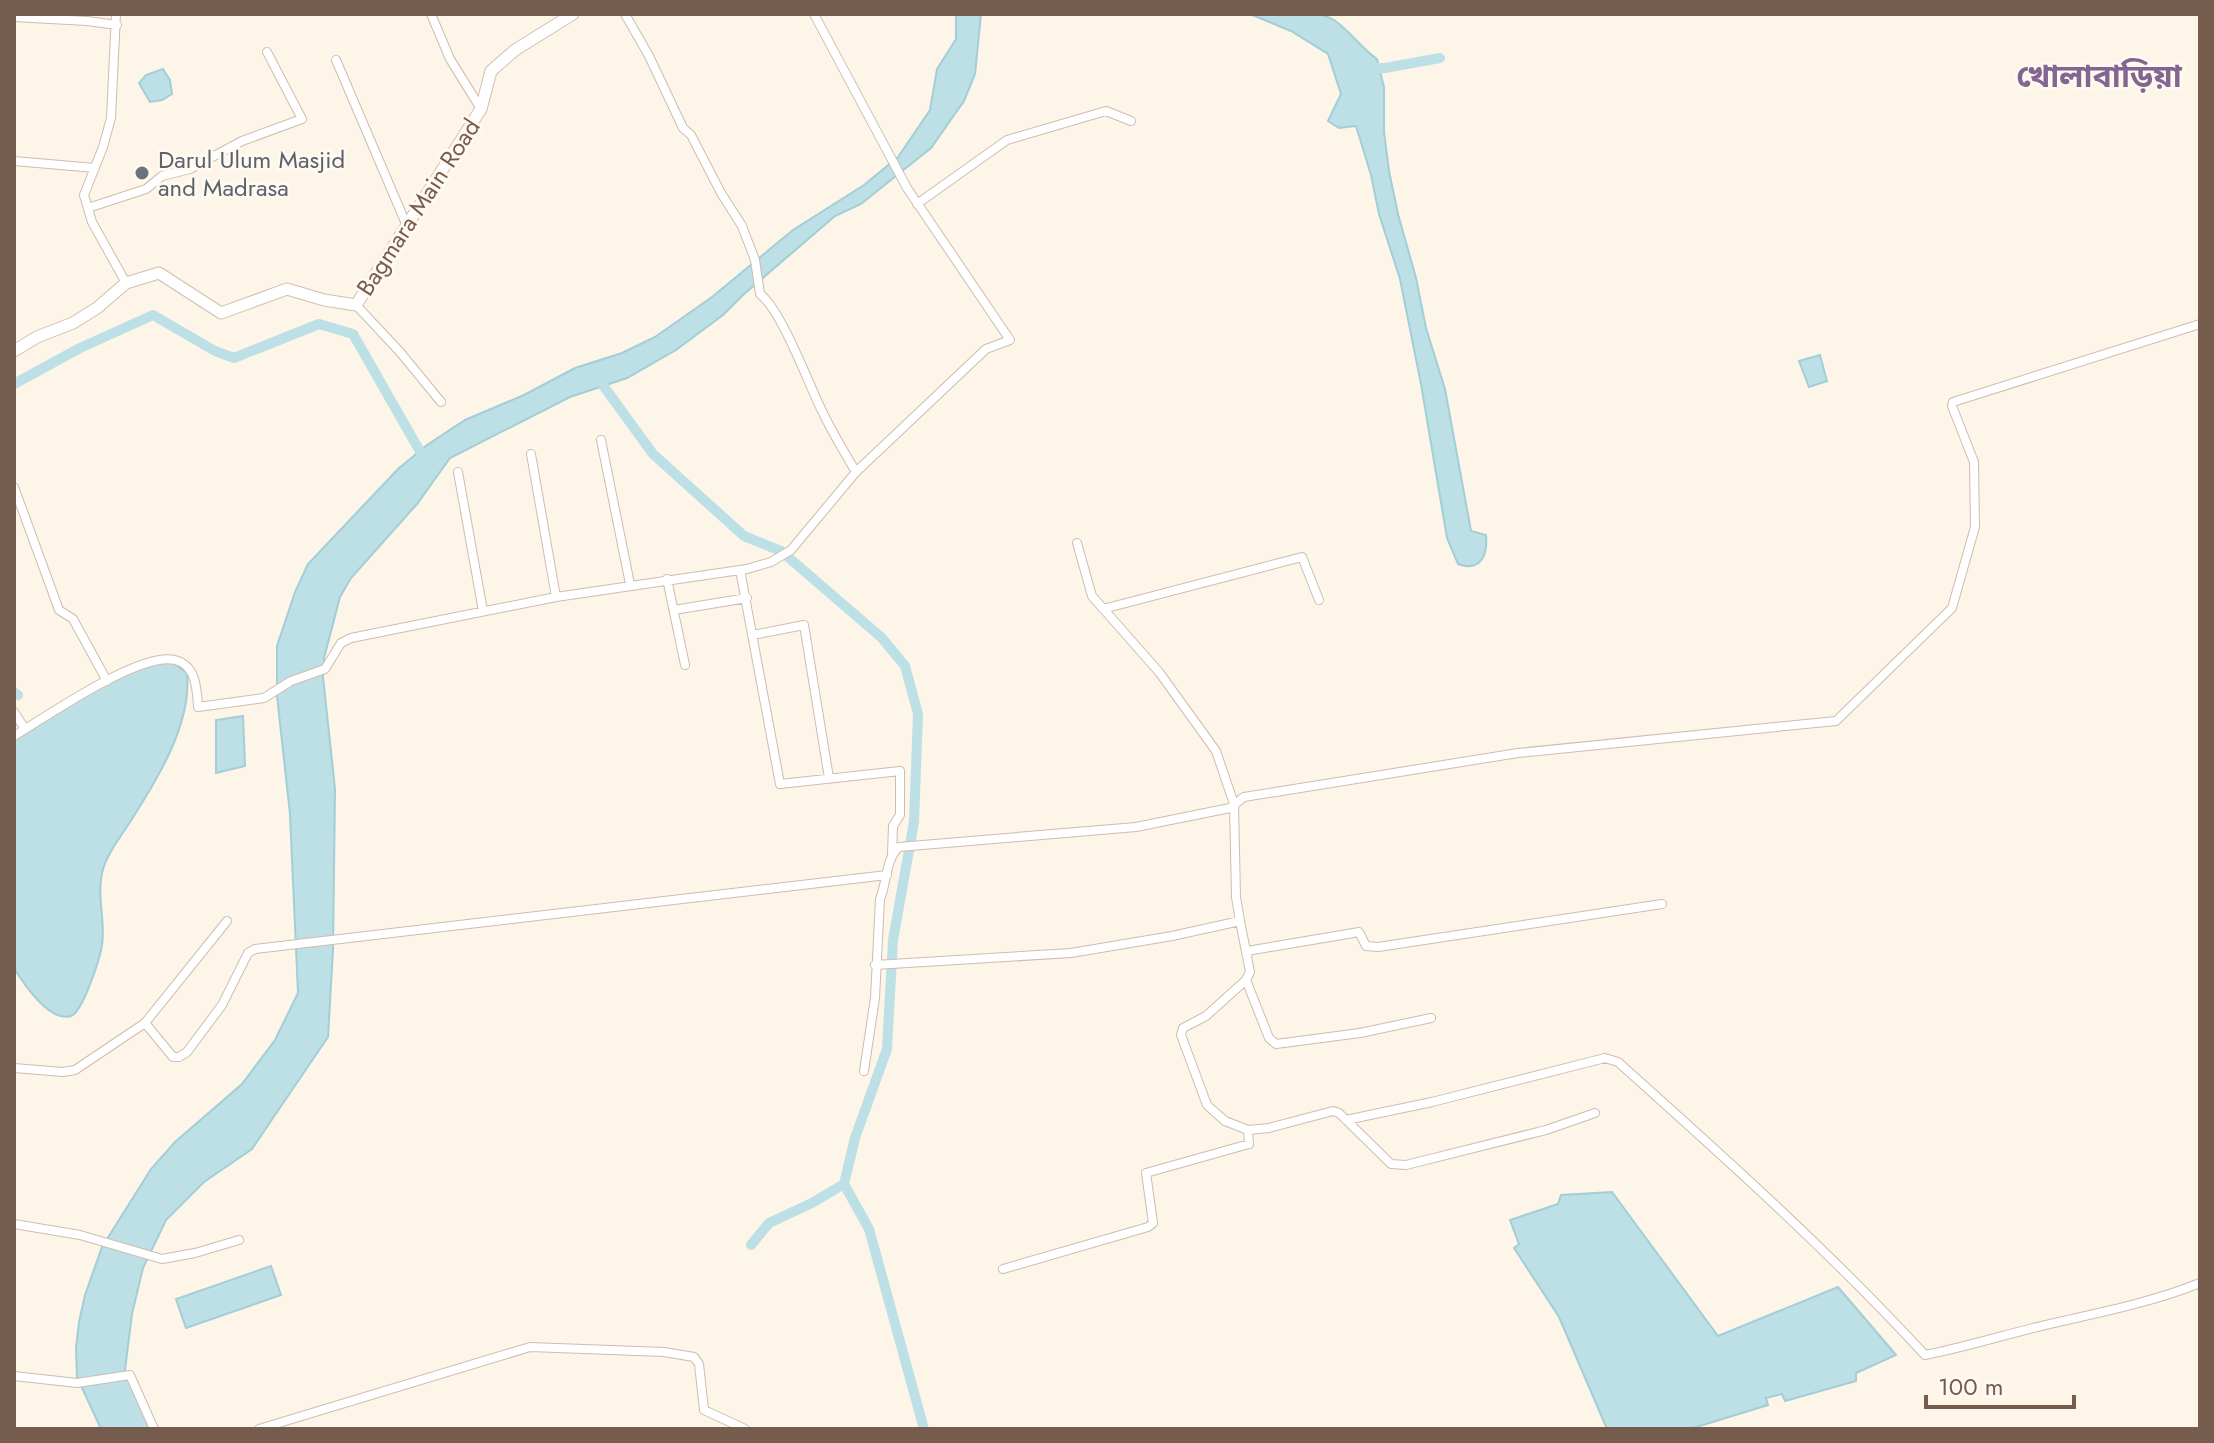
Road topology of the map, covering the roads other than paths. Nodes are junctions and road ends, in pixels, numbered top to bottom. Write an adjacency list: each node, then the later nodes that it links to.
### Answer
1 (116, 14): 7 (street)
2 (431, 14): 10 (street)
3 (573, 14): 10 (street, Bagmara Main Road)
4 (625, 14): 25 (street)
5 (814, 14): 14 (street)
6 (14, 17): 7 (street)
7 (117, 25): 13 (street)
8 (267, 52): 15 (street)
9 (336, 60): 16 (street)
10 (481, 109): 16 (street, Bagmara Main Road)
11 (1131, 121): 14 (street)
12 (14, 161): 13 (street)
13 (95, 168): 15 (street)
14 (917, 204): 25 (street)
15 (88, 208): 17 (street)
16 (407, 227): 18 (street, Bagmara Main Road)
17 (126, 283): 18 (street, Bagmara Main Road); 20 (street, Bagmara Main Road)
18 (356, 305): 21 (street)
19 (2200, 324): 44 (street)
20 (14, 351)
21 (441, 402)
22 (601, 440): 30 (street)
23 (531, 454): 31 (street)
24 (458, 472): 36 (street)
25 (856, 472): 28 (street)
26 (14, 487): 39 (street)
27 (1077, 543): 34 (street)
28 (740, 570): 29 (street); 32 (street)
29 (667, 579): 30 (street); 35 (street)
30 (630, 584): 31 (street)
31 (556, 597): 36 (street)
32 (747, 598): 35 (street); 37 (street)
33 (1319, 600): 34 (street)
34 (1103, 609): 44 (street)
35 (674, 610): 38 (street)
36 (483, 611): 39 (street)
37 (753, 635): 43 (street); 43 (street)
38 (685, 665)
39 (107, 681): 41 (street)
40 (14, 712): 41 (street)
41 (25, 729): 42 (street)
42 (14, 736)
43 (829, 778): 45 (street)
44 (1234, 804): 45 (street); 49 (street)
45 (895, 851): 46 (street)
46 (887, 875): 51 (street); 54 (street)
47 (1662, 904): 50 (street)
48 (227, 921): 54 (street)
49 (1240, 921): 50 (street); 51 (street)
50 (1247, 951): 52 (street)
51 (875, 965): 56 (street)
52 (1246, 980): 53 (street); 59 (street)
53 (1431, 1018)
54 (145, 1023): 55 (street)
55 (14, 1068)
56 (864, 1071)
57 (1595, 1113): 58 (street)
58 (1346, 1120): 59 (street); 63 (street)
59 (1248, 1130): 62 (street)
60 (14, 1224): 61 (street)
61 (239, 1240)
62 (1003, 1269)
63 (2200, 1283)
64 (14, 1376): 65 (street)
65 (154, 1429)
66 (259, 1429): 67 (street)
67 (745, 1429)

